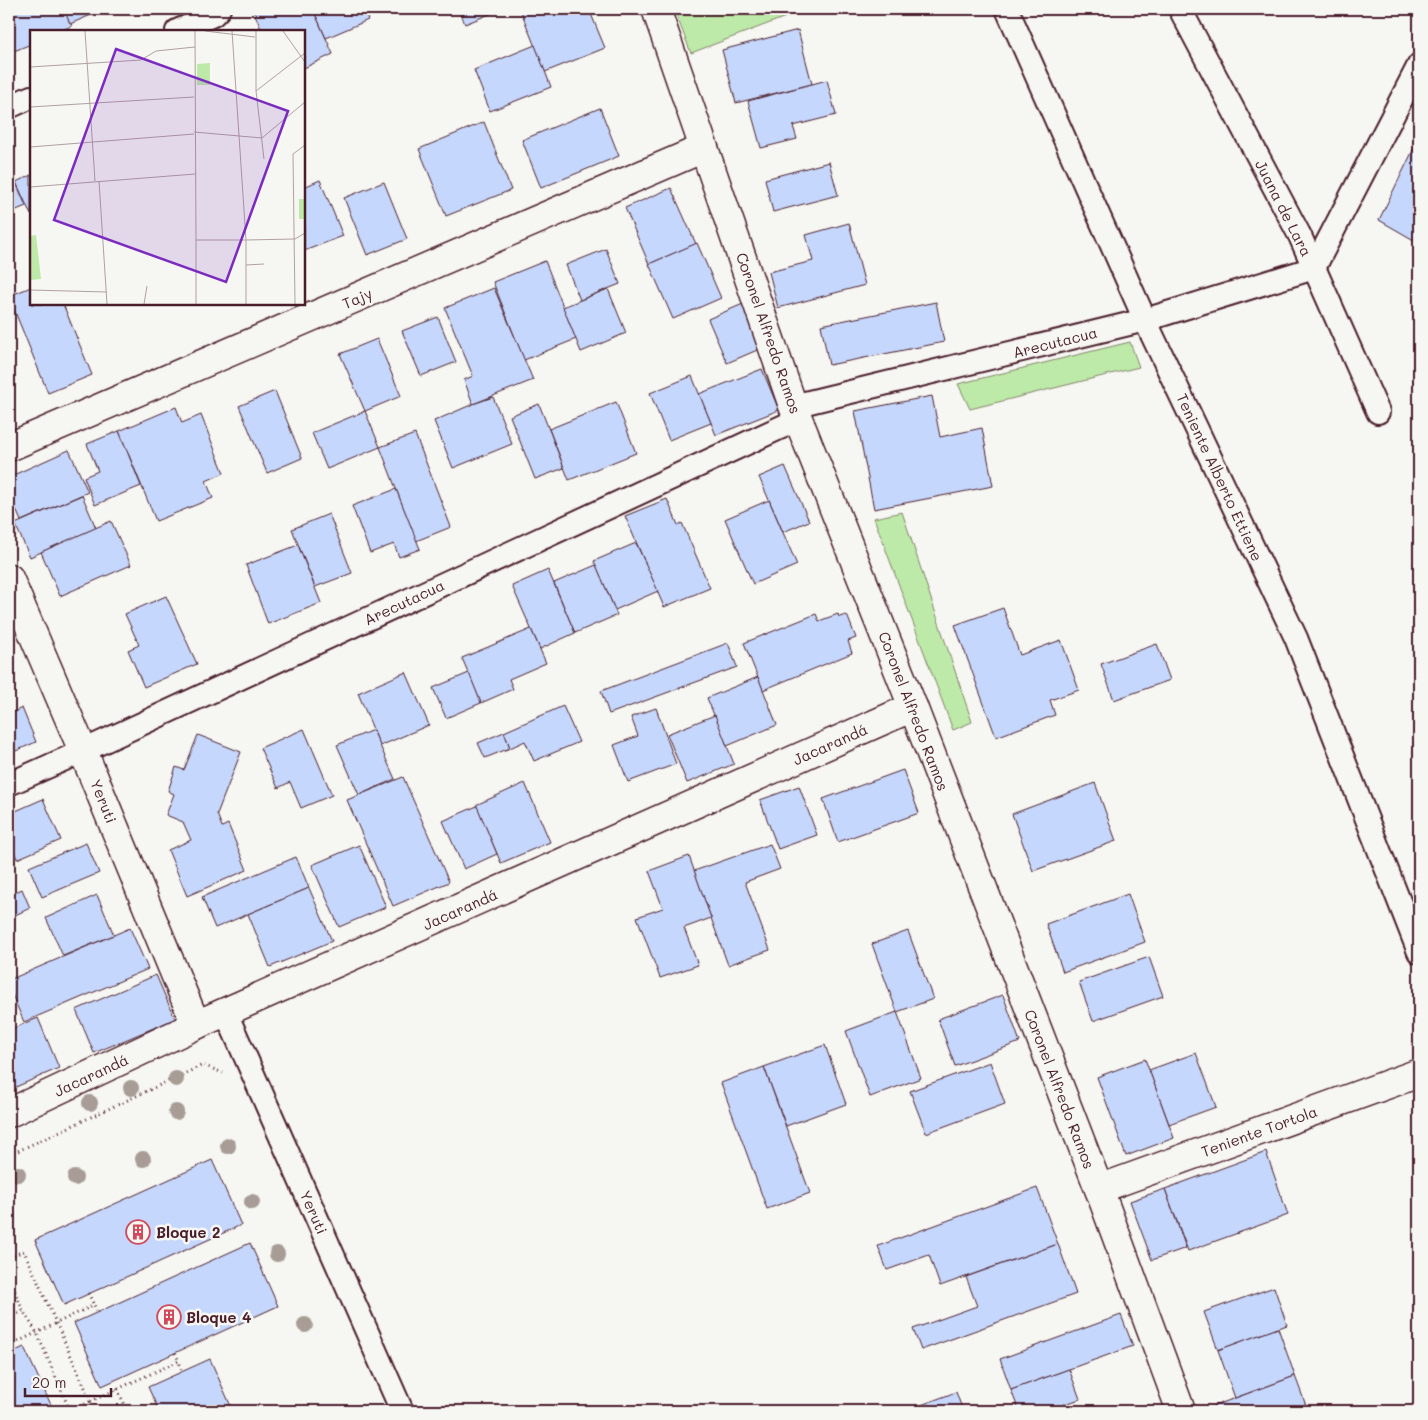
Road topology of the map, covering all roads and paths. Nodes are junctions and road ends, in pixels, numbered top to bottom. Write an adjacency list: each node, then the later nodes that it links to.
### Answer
1 (219, 9): 5 (street)
2 (656, 9): 9 (street, Coronel Alfredo Ramos)
3 (1007, 9): 11 (street, Teniente Alberto Ettiene)
4 (1180, 9): 10 (street, Juana de Lara)
5 (178, 30)
6 (1419, 65): 10 (street)
7 (30, 97): 8 (street)
8 (9, 107)
9 (704, 148): 12 (street, Coronel Alfredo Ramos); 14 (street, Tajy)
10 (1314, 268): 11 (street, Arecutacua); 13 (street, Juana de Lara)
11 (1145, 320): 12 (street, Arecutacua); 19 (street, Teniente Alberto Ettiene)
12 (796, 412): 16 (street, Coronel Alfredo Ramos); 17 (street, Arecutacua)
13 (1378, 412)
14 (9, 447)
15 (9, 578): 17 (street, Yeruti)
16 (913, 707): 20 (street, Jacarandá); 26 (street, Coronel Alfredo Ramos)
17 (83, 751): 18 (street, Arecutacua); 21 (street, Yeruti)
18 (9, 784)
19 (1419, 952)
20 (226, 1013): 21 (street, Jacarandá); 44 (street, Yeruti)
21 (196, 1025): 24 (street, Jacarandá)
22 (224, 1073): 25 (path)
23 (1419, 1073): 26 (street, Teniente Tortola)
24 (9, 1113)
25 (9, 1155)
26 (1099, 1189): 45 (street, Coronel Alfredo Ramos)
27 (9, 1257): 34 (path)
28 (9, 1277): 31 (path)
29 (88, 1294): 30 (path)
30 (94, 1305): 32 (path); 34 (path)
31 (23, 1311): 33 (path); 35 (path)
32 (97, 1312)
33 (9, 1318)
34 (56, 1323): 35 (path); 41 (path)
35 (37, 1333): 36 (path); 42 (path)
36 (9, 1346)
37 (175, 1353): 38 (path)
38 (179, 1361): 39 (path); 40 (path)
39 (182, 1372)
40 (117, 1389): 41 (path); 43 (path)
41 (91, 1401): 42 (path)
42 (70, 1411)
43 (128, 1411)
44 (402, 1411)
45 (1180, 1411)

